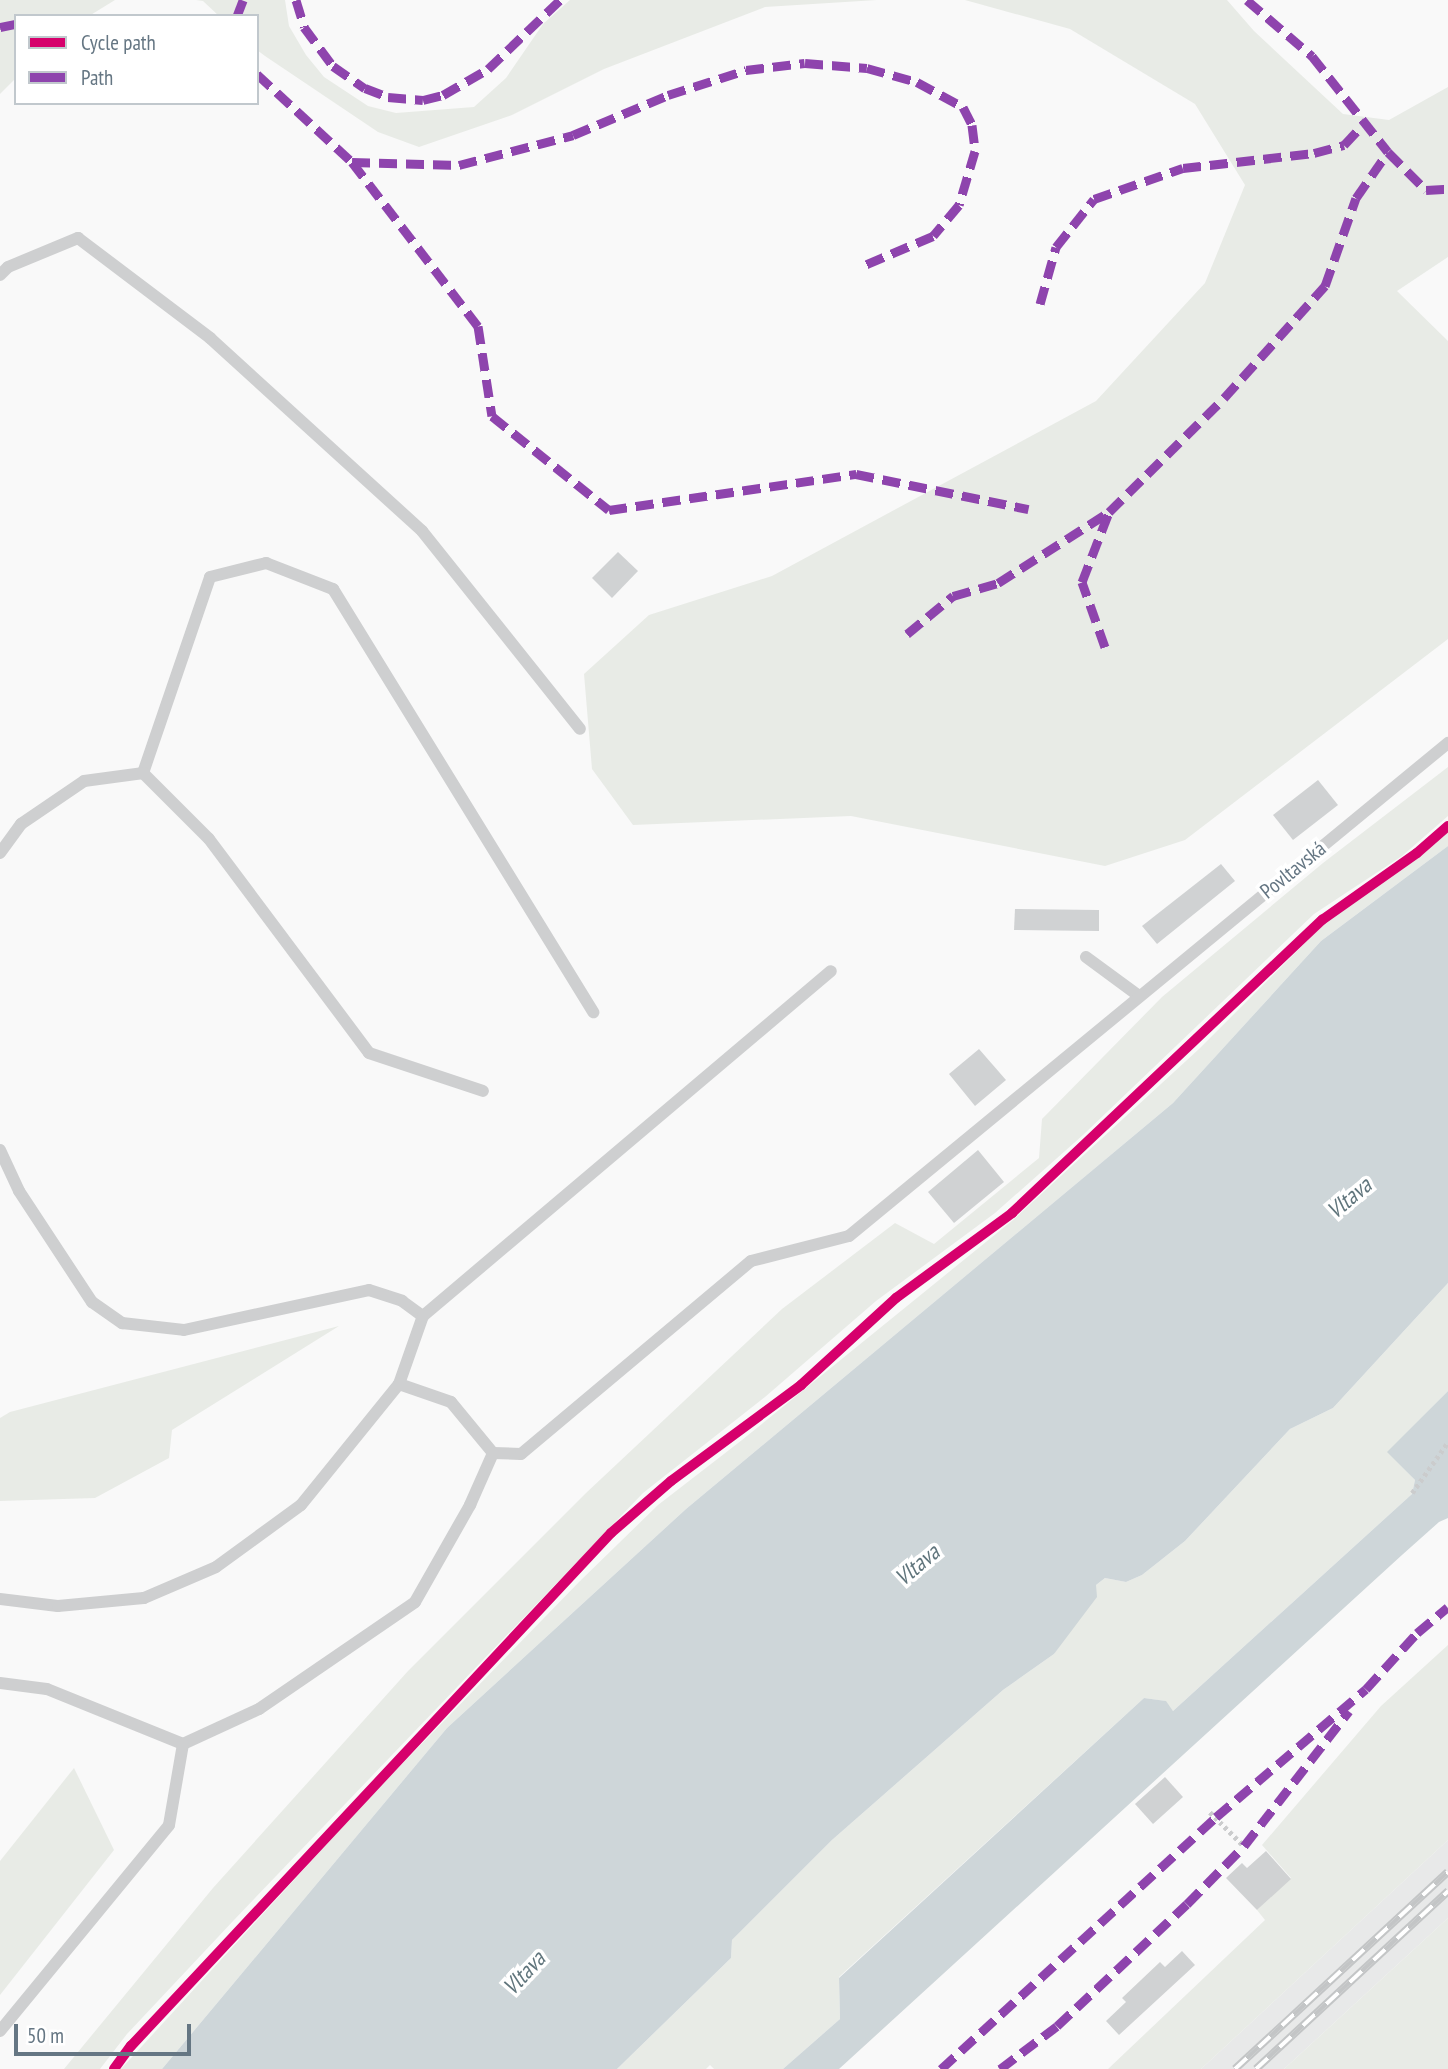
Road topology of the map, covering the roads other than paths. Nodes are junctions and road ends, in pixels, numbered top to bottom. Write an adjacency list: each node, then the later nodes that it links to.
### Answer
1 (0, 275): 2 (lane)
2 (580, 729)
3 (1448, 743): 8 (lane, Povltavská)
4 (142, 773): 5 (lane); 9 (lane); 10 (lane)
5 (0, 853)
6 (1086, 957): 8 (lane)
7 (831, 971): 12 (lane)
8 (1139, 996): 14 (lane, Povltavská)
9 (593, 1012)
10 (483, 1091)
11 (0, 1150): 12 (lane)
12 (423, 1316): 13 (lane)
13 (399, 1384): 14 (lane); 15 (lane)
14 (493, 1453): 17 (lane)
15 (0, 1599)
16 (0, 1683): 17 (lane)
17 (183, 1744): 18 (lane)
18 (0, 2031)

